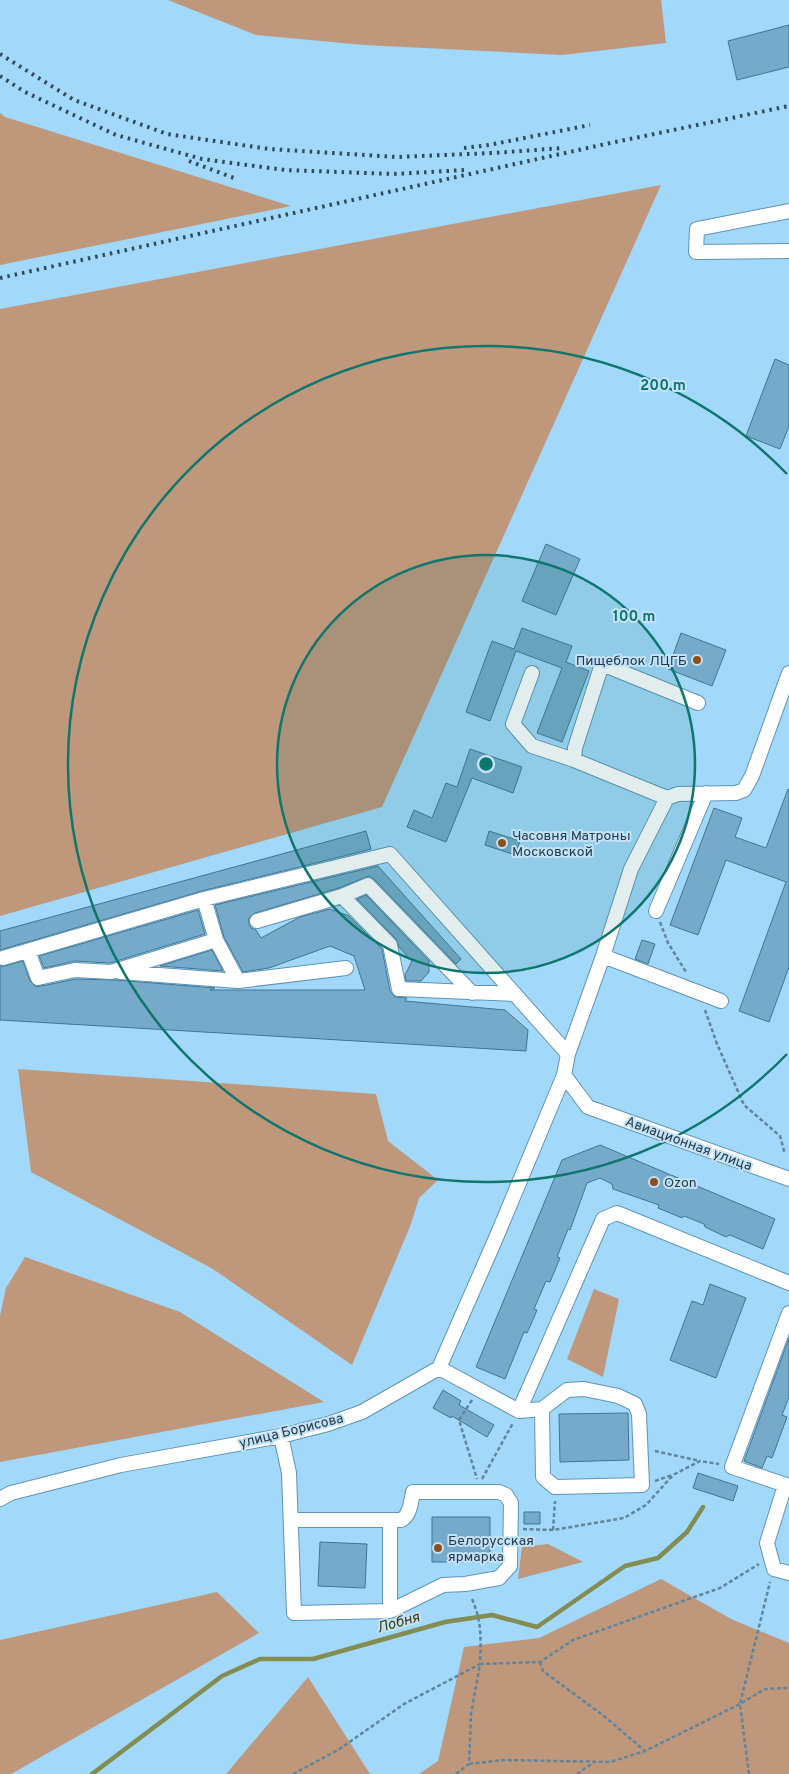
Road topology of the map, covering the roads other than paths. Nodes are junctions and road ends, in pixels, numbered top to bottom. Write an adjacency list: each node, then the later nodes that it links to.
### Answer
1 (789, 211): 2 (street)
2 (789, 251)
3 (789, 672): 7 (street)
4 (532, 673): 6 (street)
5 (698, 704): 6 (street)
6 (574, 760): 8 (street)
7 (706, 794): 8 (street); 11 (street)
8 (667, 798): 15 (street)
9 (342, 896): 12 (street); 20 (street); 20 (street)
10 (204, 899): 13 (street); 14 (street); 21 (street)
11 (656, 911)
12 (257, 921)
13 (216, 940): 18 (street); 19 (street)
14 (28, 951): 16 (street); 18 (street)
15 (603, 956): 22 (street); 23 (street)
16 (3, 958)
17 (346, 968): 19 (street)
18 (111, 972): 19 (street)
19 (238, 981)
20 (472, 993): 21 (street)
21 (515, 994): 23 (street)
22 (721, 1001)
23 (568, 1054): 24 (street)
24 (564, 1075): 25 (street, Авиационная улица); 28 (street)
25 (788, 1170)
26 (789, 1283): 30 (street)
27 (789, 1313): 32 (street)
28 (439, 1368): 30 (street); 31 (street, улица Борисова)
29 (542, 1409): 29 (street); 30 (street)
30 (519, 1412)
31 (281, 1436): 33 (street, улица Борисова); 34 (street)
32 (787, 1486): 36 (street)
33 (0, 1499)
34 (292, 1520): 35 (street); 37 (street)
35 (390, 1520): 37 (street); 37 (street)
36 (789, 1573)
37 (390, 1611)

